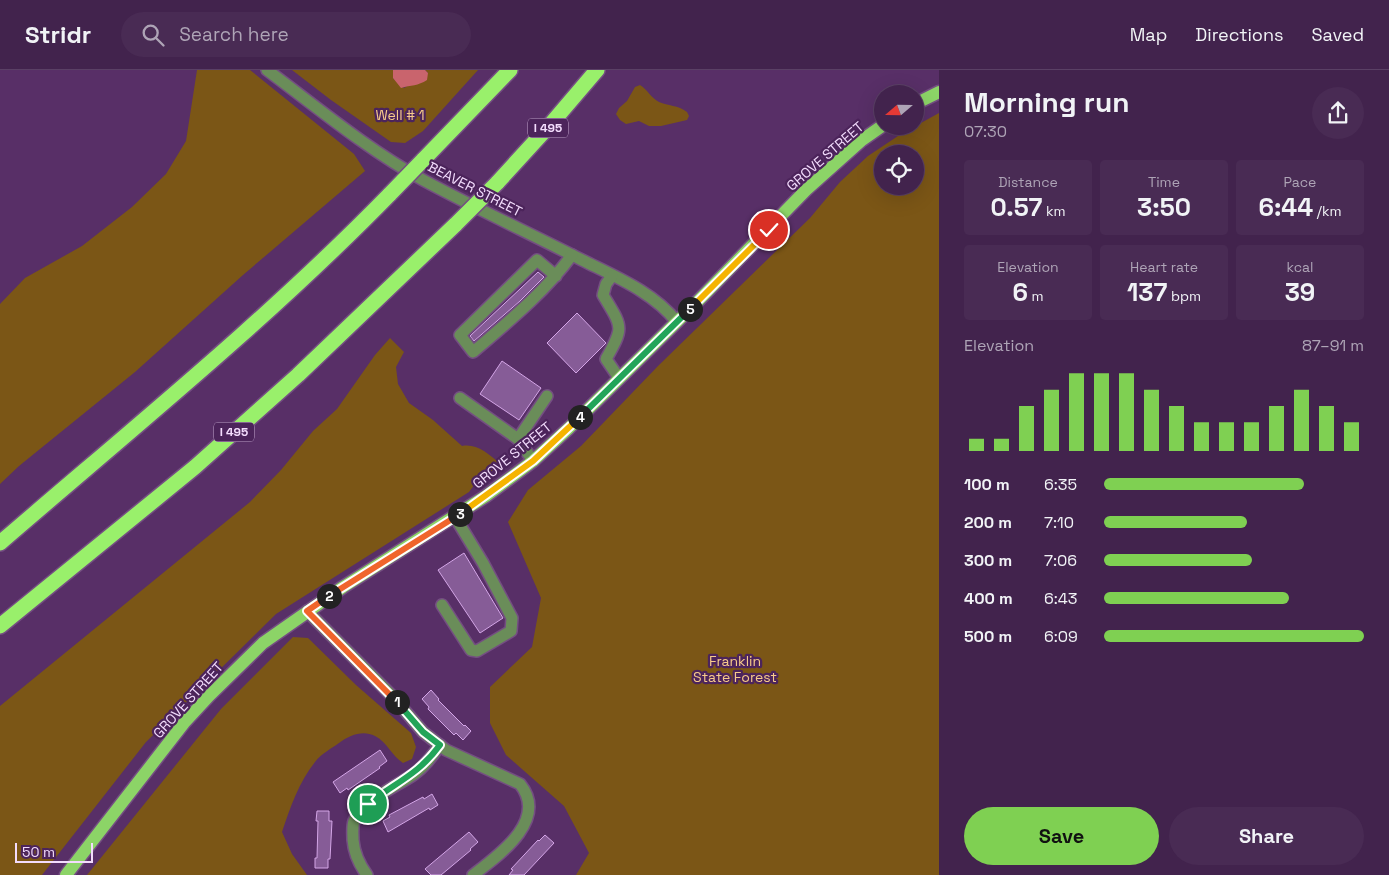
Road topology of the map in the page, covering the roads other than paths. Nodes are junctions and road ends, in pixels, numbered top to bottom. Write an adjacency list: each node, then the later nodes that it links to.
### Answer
1 (267, 70): 7 (street, BEAVER STREET)
2 (510, 70): 17 (highway, bridge)
3 (598, 70): 20 (highway, I 495, bridge)
4 (939, 92): 5 (main road)
5 (924, 100)
6 (874, 132): 10 (main road, GROVE STREET)
7 (572, 255): 8 (street); 9 (street, BEAVER STREET)
8 (556, 276): 8 (street)
9 (612, 276): 10 (street, BEAVER STREET); 11 (street)
10 (677, 322): 11 (main road, GROVE STREET)
11 (619, 378): 15 (main road, GROVE STREET)
12 (547, 396): 14 (street)
13 (460, 398): 14 (street)
14 (518, 439): 15 (street)
15 (533, 461): 16 (main road, GROVE STREET)
16 (455, 517): 18 (street); 19 (main road, GROVE STREET)
17 (0, 543)
18 (442, 604)
19 (307, 611): 21 (street); 22 (main road, GROVE STREET)
20 (0, 626)
21 (440, 745): 23 (street); 24 (street)
22 (66, 875)
23 (367, 875)
24 (473, 875)

